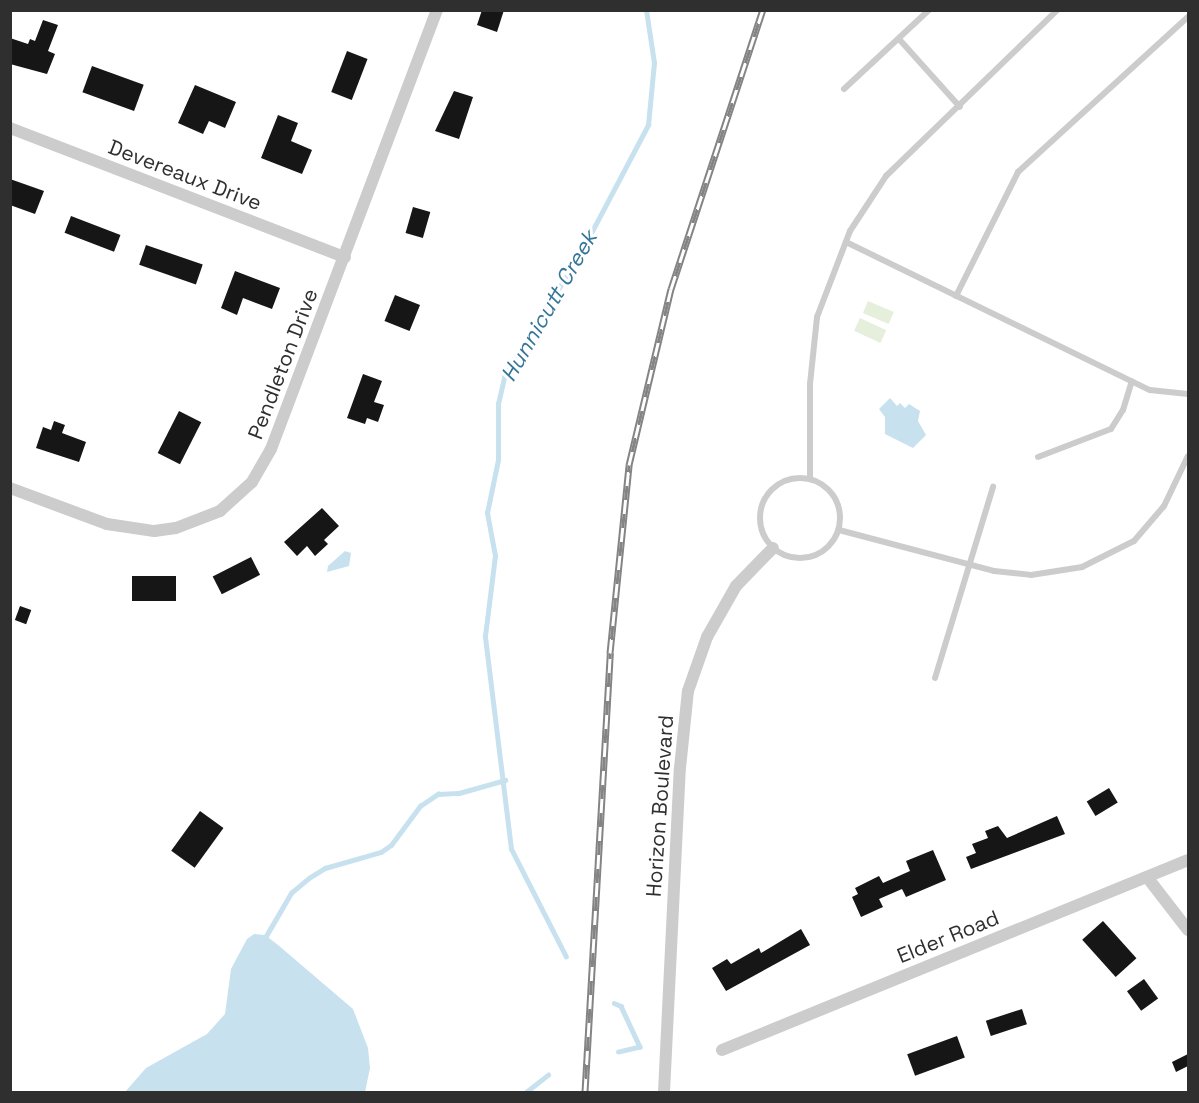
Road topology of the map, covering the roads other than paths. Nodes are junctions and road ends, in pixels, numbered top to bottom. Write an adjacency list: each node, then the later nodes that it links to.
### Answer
1 (437, 10): 10 (street, Pendleton Drive)
2 (929, 10): 5 (lane)
3 (1057, 10): 7 (lane)
4 (1188, 17): 11 (lane)
5 (899, 39): 6 (lane); 7 (lane)
6 (844, 89)
7 (960, 107): 9 (lane)
8 (10, 128): 10 (street, Devereaux Drive)
9 (846, 242): 11 (lane); 16 (lane)
10 (345, 257): 18 (street, Pendleton Drive)
11 (956, 296): 12 (lane)
12 (1132, 381): 13 (lane); 15 (lane)
13 (1188, 394)
14 (1188, 456): 21 (lane)
15 (1038, 457)
16 (810, 478): 19 (lane); 20 (lane)
17 (993, 487): 21 (lane)
18 (10, 488)
19 (838, 530): 20 (lane); 21 (lane)
20 (773, 548): 27 (street, Horizon Boulevard)
21 (970, 563): 22 (lane)
22 (935, 678)
23 (1188, 860): 24 (street, Elder Road)
24 (1147, 877): 25 (street); 26 (street, Elder Road)
25 (1188, 930)
26 (722, 1050)
27 (664, 1092)

